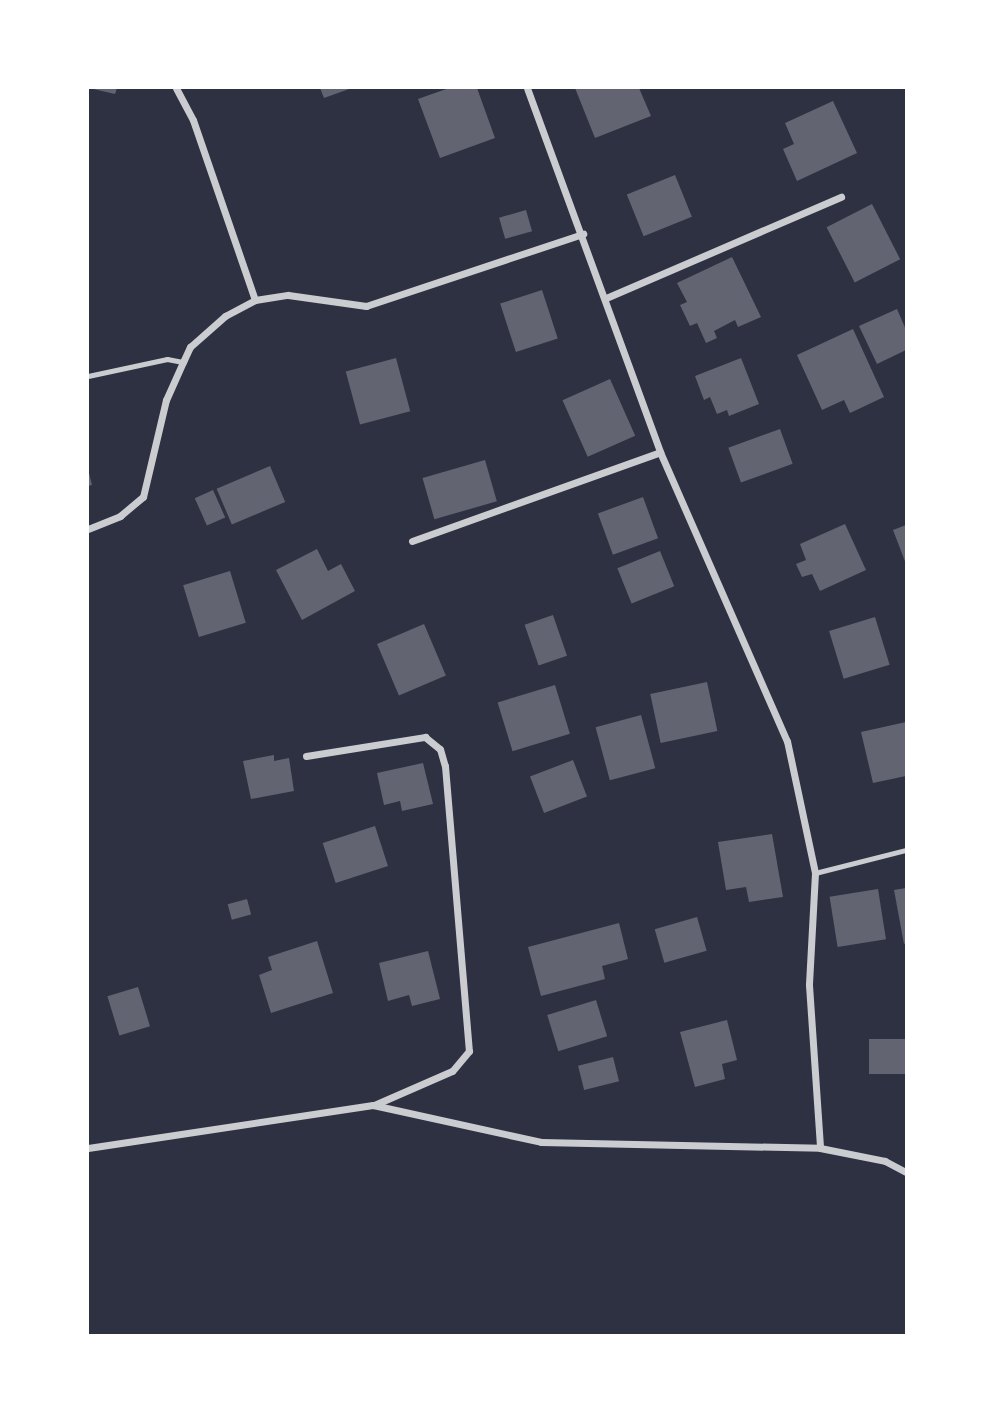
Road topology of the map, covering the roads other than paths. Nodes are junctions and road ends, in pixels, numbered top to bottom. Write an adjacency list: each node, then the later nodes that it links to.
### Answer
1 (176, 88): 6 (street)
2 (527, 88): 4 (street)
3 (841, 197): 5 (street)
4 (583, 234): 5 (street); 6 (street)
5 (606, 298): 9 (street)
6 (255, 300): 7 (street)
7 (183, 362): 8 (lane); 10 (street)
8 (88, 376)
9 (660, 452): 11 (street); 14 (street)
10 (88, 529)
11 (412, 541)
12 (306, 756): 15 (street)
13 (906, 850): 14 (lane)
14 (815, 873): 17 (street)
15 (373, 1105): 16 (street); 17 (street)
16 (88, 1148)
17 (820, 1148): 18 (street)
18 (906, 1172)

